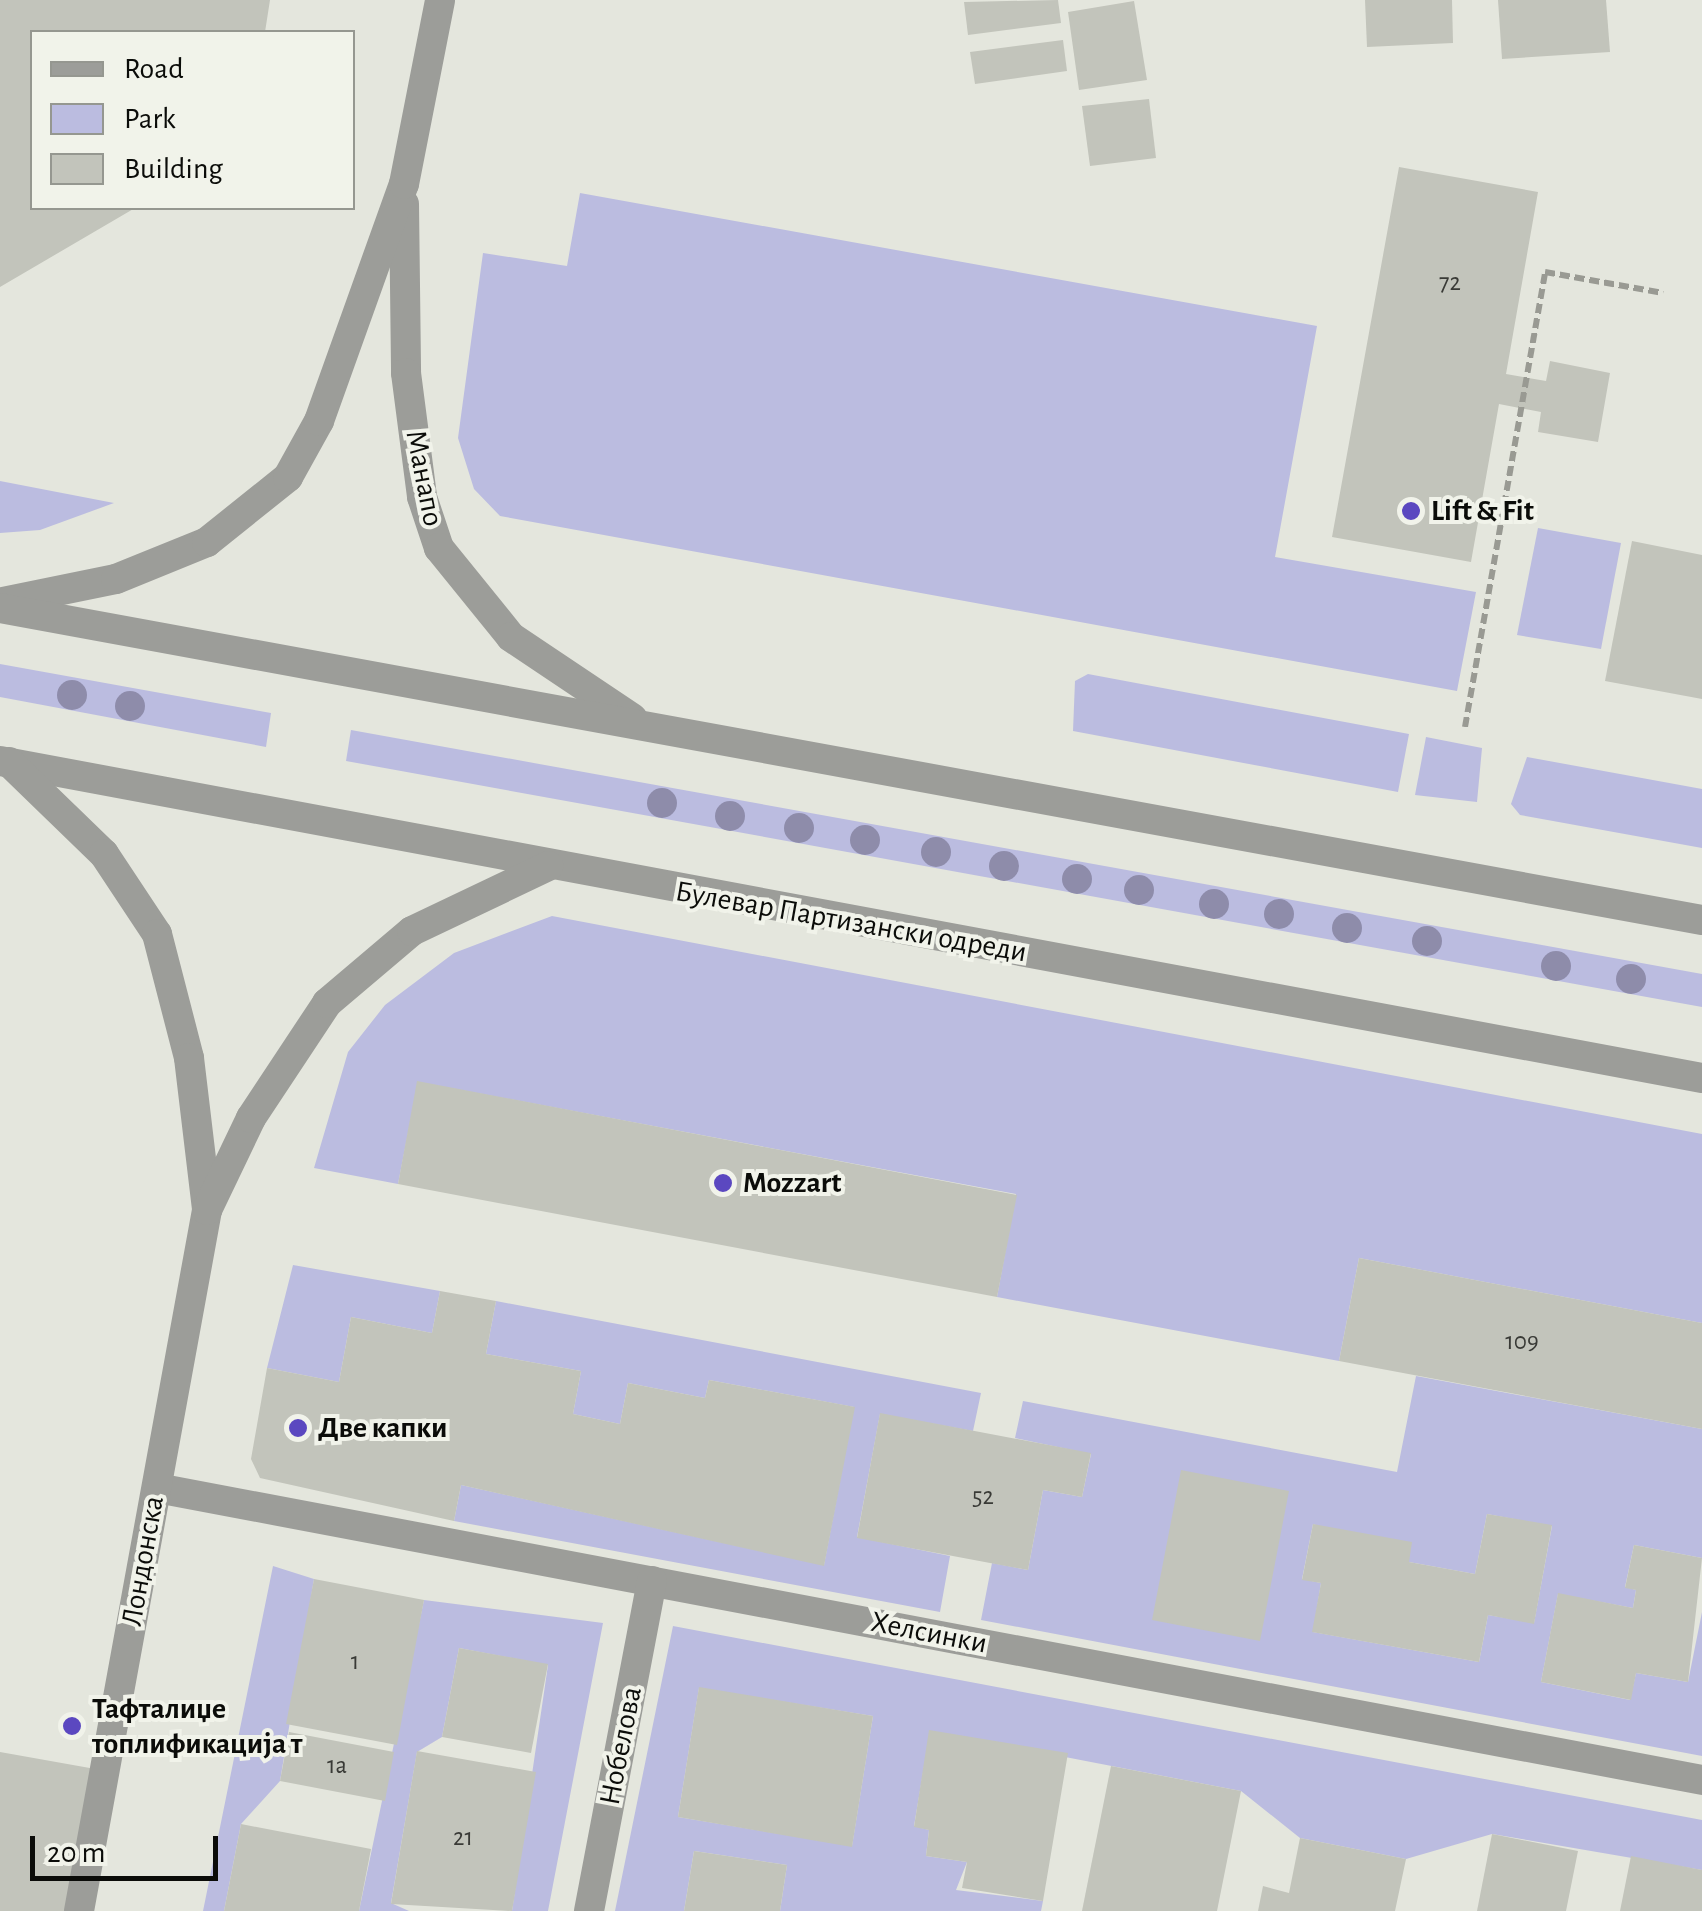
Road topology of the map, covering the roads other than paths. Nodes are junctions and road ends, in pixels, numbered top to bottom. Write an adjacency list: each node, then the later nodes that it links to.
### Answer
1 (440, 0): 2 (street, Манапо)
2 (404, 184): 3 (street, Манапо); 4 (street, Манапо)
3 (0, 605): 4 (street)
4 (652, 730): 7 (street)
5 (4, 761): 6 (street, Булевар Партизански одреди); 9 (street, Лондонска)
6 (548, 866): 8 (street, Булевар Партизански одреди); 9 (street, Лондонска)
7 (1702, 920)
8 (1702, 1078)
9 (207, 1210): 10 (street, Лондонска)
10 (157, 1488): 11 (street, Хелсинки); 13 (street, Лондонска)
11 (652, 1581): 12 (street, Хелсинки); 14 (street, Нобелова)
12 (1702, 1780)
13 (80, 1911)
14 (590, 1911)

